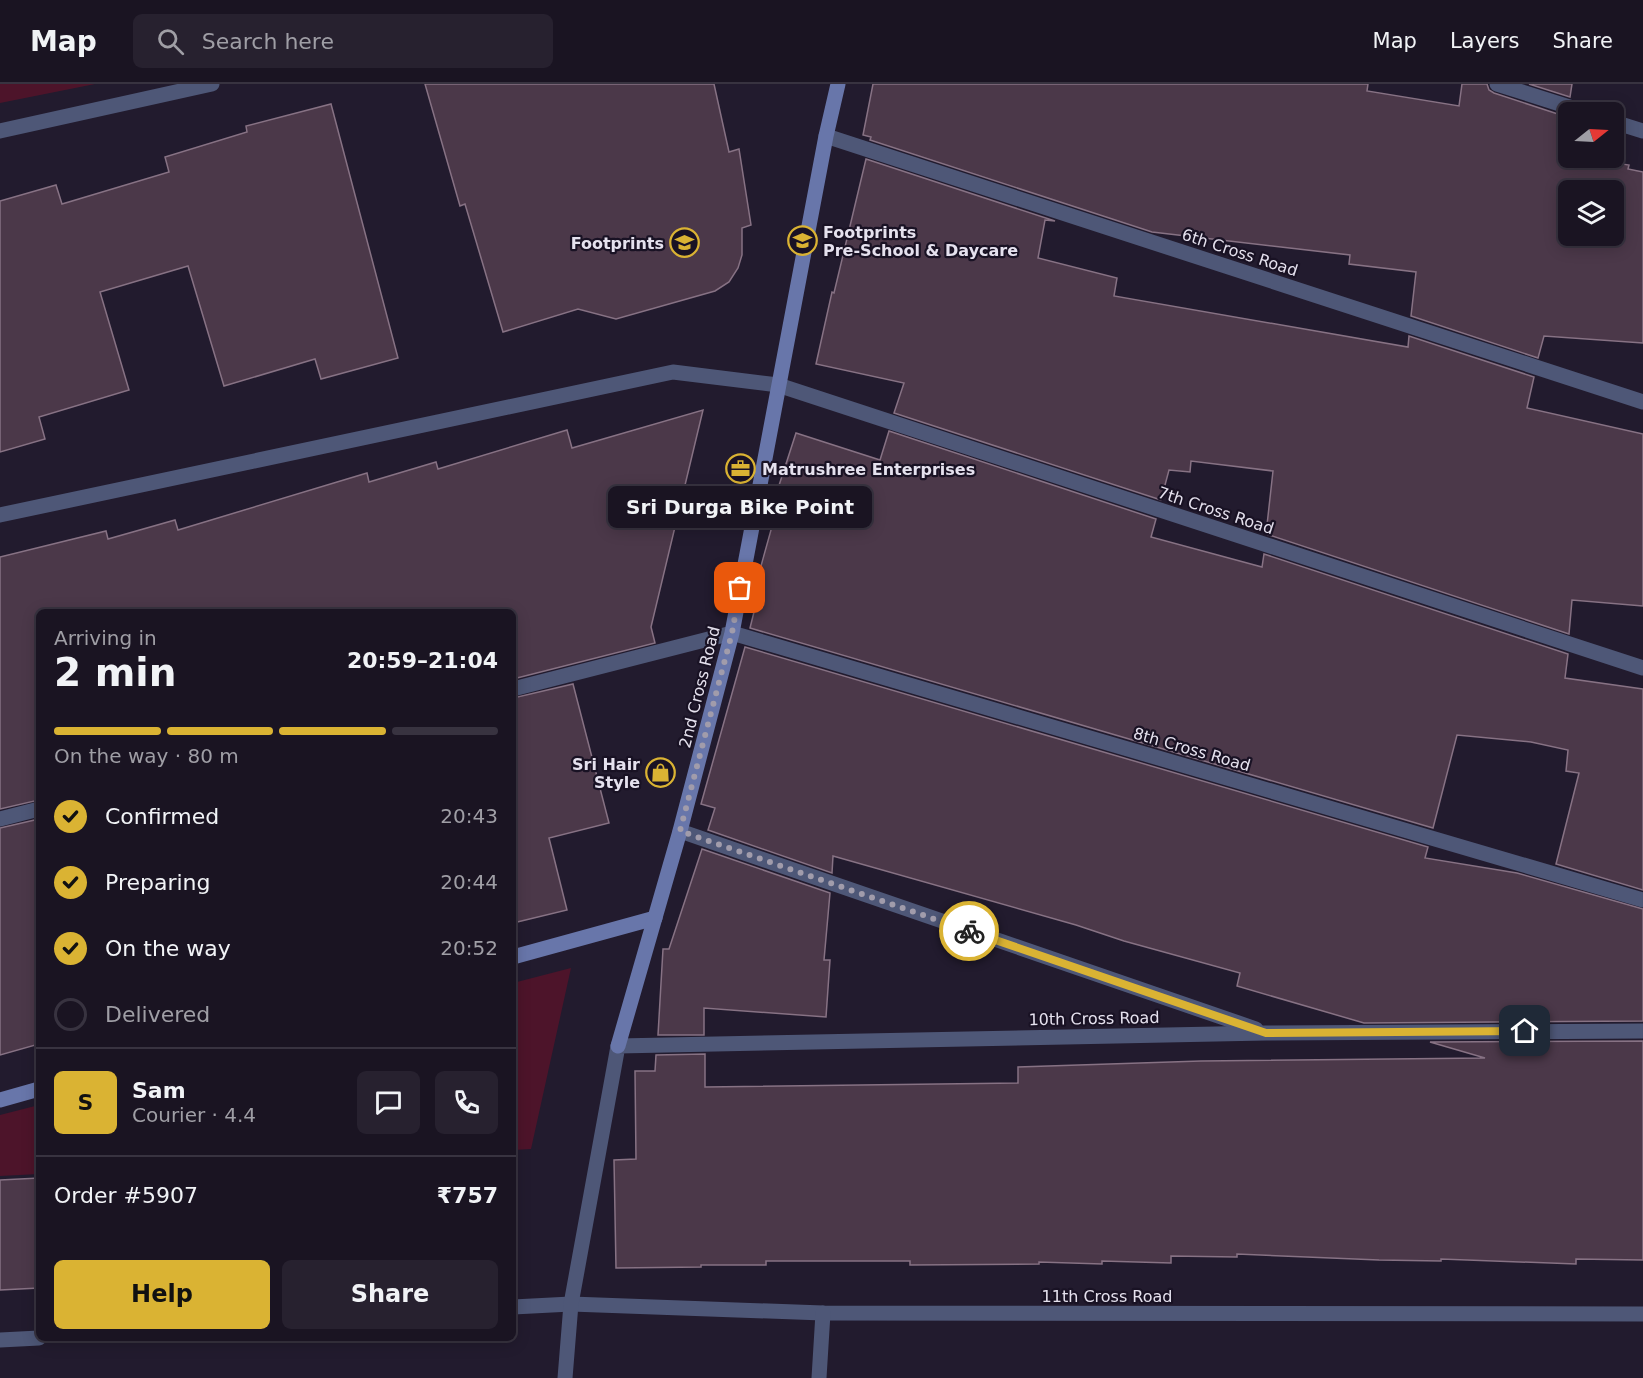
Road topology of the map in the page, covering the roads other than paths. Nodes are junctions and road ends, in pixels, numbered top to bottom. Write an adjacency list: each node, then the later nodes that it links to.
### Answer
1 (212, 84): 6 (street)
2 (838, 84): 8 (street, 2nd Cross Road)
3 (1497, 84): 4 (street)
4 (1558, 103)
5 (1624, 125): 7 (street)
6 (0, 130)
7 (1643, 131)
8 (826, 136): 9 (street, 2nd Cross Road); 10 (street, 6th Cross Road)
9 (778, 385): 11 (street, 7th Cross Road); 12 (street, 2nd Cross Road); 13 (street, 7th Cross Road)
10 (1643, 402)
11 (0, 515)
12 (732, 633): 14 (street); 17 (street, 2nd Cross Road); 18 (street, 8th Cross Road)
13 (1643, 668)
14 (516, 688)
15 (36, 810): 16 (street)
16 (0, 819)
17 (680, 831): 19 (street, 2nd Cross Road); 22 (street)
18 (1643, 900)
19 (655, 918): 20 (street); 23 (street, 2nd Cross Road)
20 (516, 956)
21 (1643, 1031): 22 (street, 10th Cross Road)
22 (1266, 1033): 23 (street, 10th Cross Road)
23 (618, 1046): 26 (street)
24 (36, 1090): 25 (street)
25 (0, 1100)
26 (572, 1304): 27 (street, 11th Cross Road); 28 (street, 11th Cross Road); 32 (street)
27 (516, 1307)
28 (823, 1313): 29 (street, 11th Cross Road); 33 (street)
29 (1643, 1314)
30 (36, 1338): 31 (street)
31 (0, 1340)
32 (565, 1378)
33 (819, 1378)

